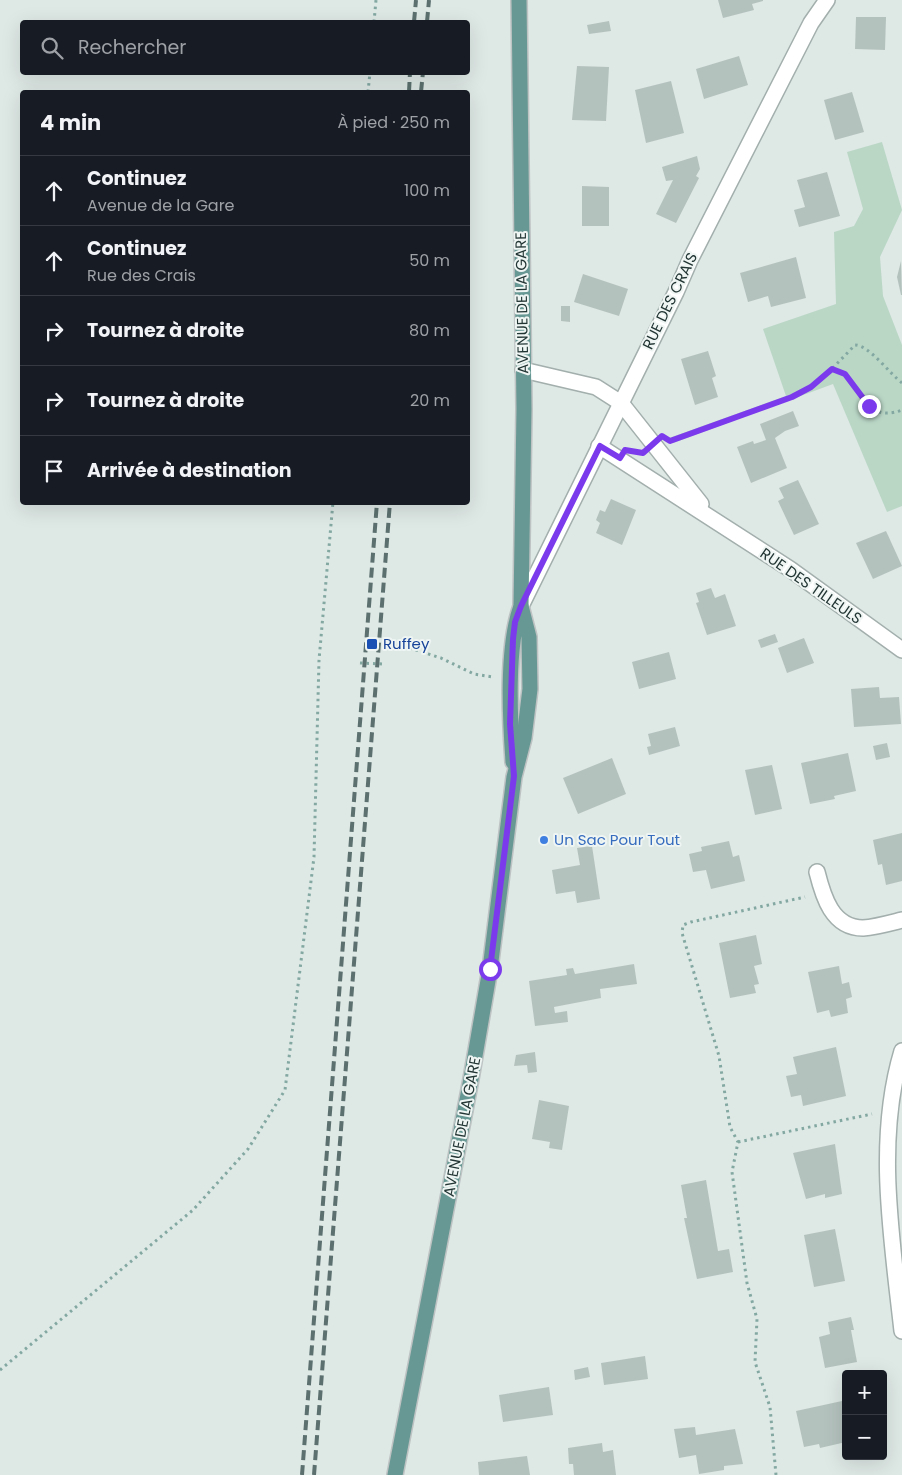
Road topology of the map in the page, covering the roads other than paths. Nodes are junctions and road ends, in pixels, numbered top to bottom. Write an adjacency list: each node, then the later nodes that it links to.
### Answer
1 (519, 0): 3 (main road, AVENUE DE LA GARE)
2 (827, 0): 4 (street, RUE DES CRAIS)
3 (523, 370): 4 (street, RUE DES TILLEULS); 7 (main road, AVENUE DE LA GARE)
4 (621, 403): 5 (street, RUE DES CRAIS); 6 (street, RUE DES TILLEULS)
5 (600, 446): 6 (street, RUE DES TILLEULS); 7 (street, RUE DES CRAIS)
6 (720, 523): 8 (street, RUE DES TILLEULS)
7 (521, 606): 9 (main road, AVENUE DE LA GARE); 9 (main road, AVENUE DE LA GARE)
8 (902, 650)
9 (514, 776): 14 (main road, AVENUE DE LA GARE)
10 (817, 872): 11 (street)
11 (902, 920)
12 (902, 1051): 13 (street)
13 (902, 1331)
14 (395, 1475)

